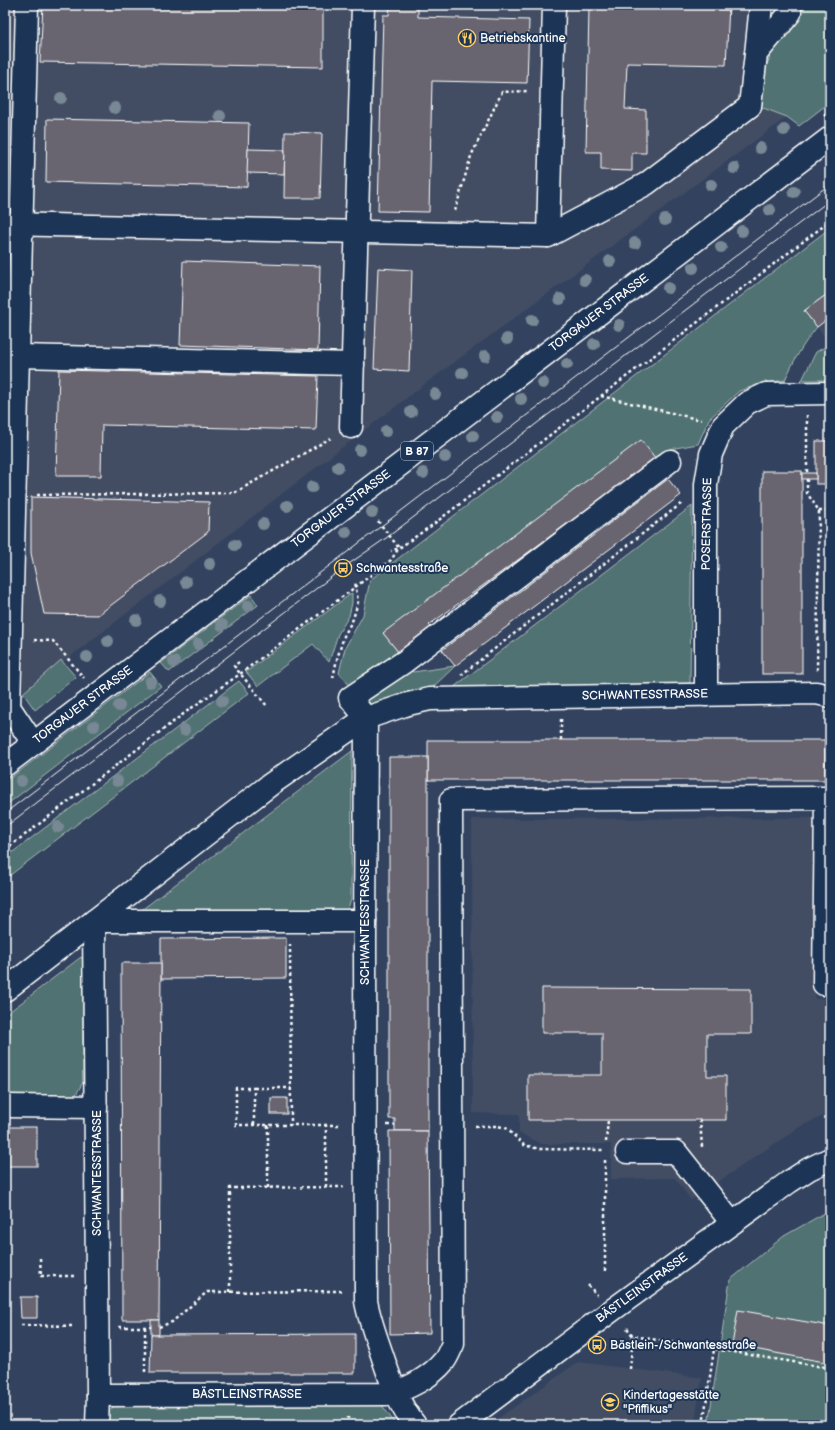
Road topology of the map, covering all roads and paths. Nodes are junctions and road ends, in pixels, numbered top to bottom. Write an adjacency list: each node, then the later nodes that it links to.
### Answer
1 (27, 5): 10 (street)
2 (363, 5): 11 (street)
3 (554, 5): 7 (street)
4 (761, 5): 6 (street)
5 (790, 5): 6 (street)
6 (756, 54): 13 (street)
7 (551, 91): 12 (path); 13 (street)
8 (830, 138): 44 (street, TORGAUER STRASSE / B 87)
9 (830, 221): 17 (path)
10 (13, 224): 11 (street); 14 (street)
11 (356, 232): 12 (street); 15 (street)
12 (449, 234): 13 (street)
13 (548, 236)
14 (13, 364): 15 (street); 25 (street)
15 (353, 364): 20 (street)
16 (830, 393): 19 (street, POSERSTRASSE)
17 (601, 396): 19 (path); 29 (path)
18 (807, 408): 22 (path)
19 (723, 426): 24 (street, POSERSTRASSE)
20 (351, 427): 25 (path)
21 (670, 461): 43 (street)
22 (807, 473)
23 (807, 479): 27 (path)
24 (706, 484): 39 (street, POSERSTRASSE); 41 (path)
25 (10, 495): 33 (street)
26 (830, 511): 27 (path)
27 (819, 512): 36 (path)
28 (378, 521): 29 (path)
29 (399, 548): 30 (path); 32 (path)
30 (391, 551)
31 (355, 581): 32 (path)
32 (356, 586): 35 (path); 37 (path)
33 (10, 639): 38 (path); 44 (street)
34 (239, 662): 35 (path)
35 (240, 674): 42 (path); 47 (path)
36 (816, 675)
37 (333, 678)
38 (86, 680)
39 (706, 695): 40 (street, SCHWANTESSTRASSE); 41 (street, SCHWANTESSTRASSE)
40 (829, 696): 46 (path)
41 (430, 699): 43 (street, SCHWANTESSTRASSE)
42 (267, 706)
43 (366, 718): 48 (street, SCHWANTESSTRASSE); 50 (street, SCHWANTESSTRASSE)
44 (33, 743): 45 (street, TORGAUER STRASSE / B 87)
45 (5, 764)
46 (829, 770)
47 (5, 850)
48 (94, 921): 49 (street); 52 (street, SCHWANTESSTRASSE); 56 (street, SCHWANTESSTRASSE)
49 (290, 921): 50 (street); 54 (path)
50 (365, 921): 63 (street, SCHWANTESSTRASSE)
51 (830, 984): 64 (street, BÄSTLEINSTRASSE)
52 (5, 990)
53 (254, 1088): 54 (path); 59 (path); 59 (path)
54 (290, 1088): 61 (path)
55 (5, 1106): 56 (street)
56 (96, 1107): 73 (street, SCHWANTESSTRASSE)
57 (608, 1120): 64 (path)
58 (700, 1120): 65 (path)
59 (254, 1125): 60 (path)
60 (268, 1125): 61 (path); 69 (path)
61 (290, 1125): 62 (path)
62 (326, 1125): 63 (path); 69 (path)
63 (366, 1125): 75 (street)
64 (452, 1126): 90 (street, BÄSTLEINSTRASSE)
65 (700, 1131)
66 (627, 1152): 70 (street)
67 (605, 1158): 72 (path)
68 (830, 1159): 70 (street, BÄSTLEINSTRASSE)
69 (268, 1188): 76 (path)
70 (732, 1223): 77 (street, BÄSTLEINSTRASSE)
71 (40, 1258): 73 (path)
72 (605, 1273)
73 (97, 1276): 79 (street, SCHWANTESSTRASSE)
74 (588, 1285): 77 (path)
75 (366, 1290): 76 (path); 90 (street)
76 (230, 1292): 81 (path)
77 (611, 1311): 82 (path); 95 (street, BÄSTLEINSTRASSE)
78 (21, 1325): 79 (path)
79 (98, 1327): 91 (street, SCHWANTESSTRASSE)
80 (151, 1327): 92 (path)
81 (159, 1327)
82 (633, 1336): 83 (path); 89 (path)
83 (714, 1349): 85 (path); 96 (path)
84 (769, 1352): 85 (path)
85 (768, 1357): 87 (path)
86 (816, 1360): 87 (path)
87 (815, 1366): 88 (path)
88 (830, 1368)
89 (630, 1369)
90 (395, 1392): 92 (street, BÄSTLEINSTRASSE); 94 (street)
91 (98, 1395): 92 (street, BÄSTLEINSTRASSE); 93 (street, SCHWANTESSTRASSE)
92 (145, 1395)
93 (97, 1425)
94 (415, 1425)
95 (459, 1425)
96 (703, 1425)

